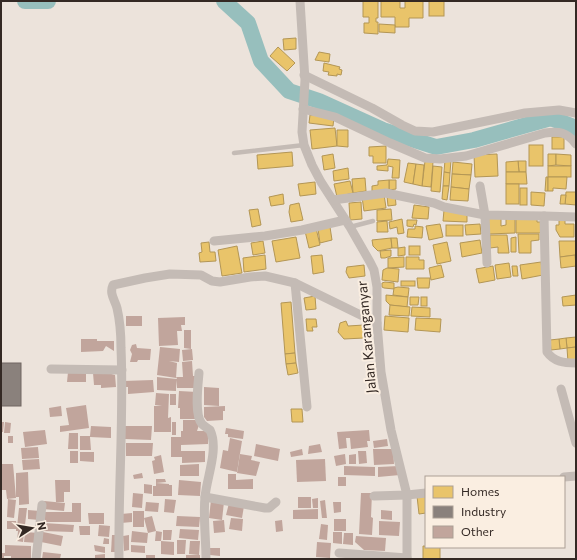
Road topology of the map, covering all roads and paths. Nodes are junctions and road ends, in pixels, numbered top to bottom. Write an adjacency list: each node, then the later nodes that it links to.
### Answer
1 (300, 1): 2 (street, Jalan Karanganyar)
2 (305, 77): 3 (street, Jalan Karanganyar); 4 (street)
3 (304, 107): 5 (street); 6 (street, Jalan Karanganyar)
4 (576, 113)
5 (576, 144)
6 (304, 145): 7 (lane); 9 (street, Jalan Karanganyar)
7 (234, 153)
8 (480, 186): 10 (street)
9 (333, 200): 10 (street); 14 (street, Jalan Karanganyar)
10 (485, 215): 11 (street); 16 (street)
11 (544, 216): 12 (street); 19 (street)
12 (576, 217)
13 (374, 221): 14 (lane)
14 (348, 223): 15 (street); 18 (street, Jalan Karanganyar)
15 (214, 241)
16 (487, 263)
17 (295, 283): 18 (street); 21 (street); 24 (street)
18 (377, 323): 29 (street, Jalan Karanganyar)
19 (576, 363)
20 (51, 369): 21 (street)
21 (122, 370): 38 (street)
22 (199, 373): 31 (street)
23 (561, 389): 25 (street)
24 (307, 407)
25 (576, 443)
26 (576, 476): 27 (street)
27 (565, 477)
28 (425, 493): 29 (street)
29 (407, 495): 30 (street); 36 (street, Jalan Karanganyar)
30 (374, 496)
31 (205, 497): 32 (street); 39 (street)
32 (276, 502)
33 (42, 505): 37 (street)
34 (339, 553): 35 (street)
35 (364, 557): 36 (street)
36 (407, 558)
37 (36, 559)
38 (119, 559)
39 (206, 559)

